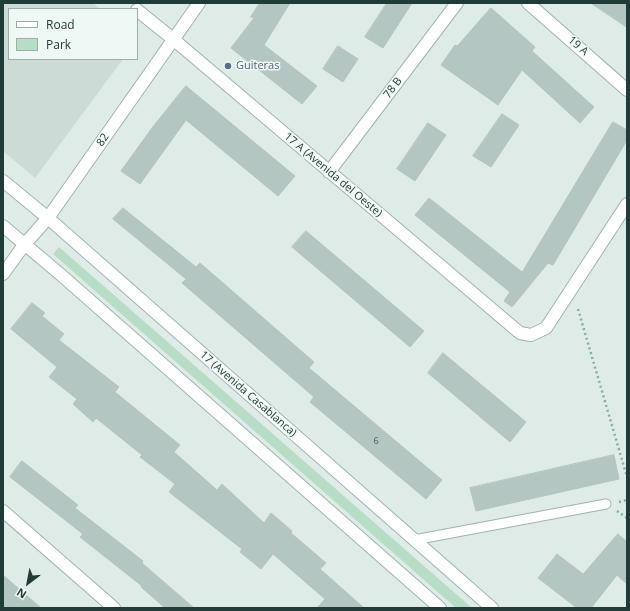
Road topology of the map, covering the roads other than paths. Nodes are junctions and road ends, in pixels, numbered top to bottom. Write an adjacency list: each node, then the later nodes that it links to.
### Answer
1 (199, 3): 5 (street, 82)
2 (457, 3): 7 (street, 78 B)
3 (528, 3): 6 (street, 19 A)
4 (138, 12): 5 (street, 17 A (Avenida del Oeste))
5 (173, 39): 7 (street, 17 A (Avenida del Oeste)); 10 (street, 82)
6 (627, 90)
7 (329, 172): 9 (street, 17 A (Avenida del Oeste))
8 (3, 181): 10 (street, 17 (Avenida Casablanca))
9 (627, 204)
10 (48, 218): 12 (street, 82); 16 (street, 17 (Avenida Casablanca))
11 (3, 226): 12 (street)
12 (24, 245): 13 (street, 82); 18 (street)
13 (3, 274)
14 (606, 504): 16 (lane)
15 (3, 511): 17 (street)
16 (414, 540): 19 (street, 17 (Avenida Casablanca))
17 (114, 608)
18 (440, 608)
19 (492, 608)

